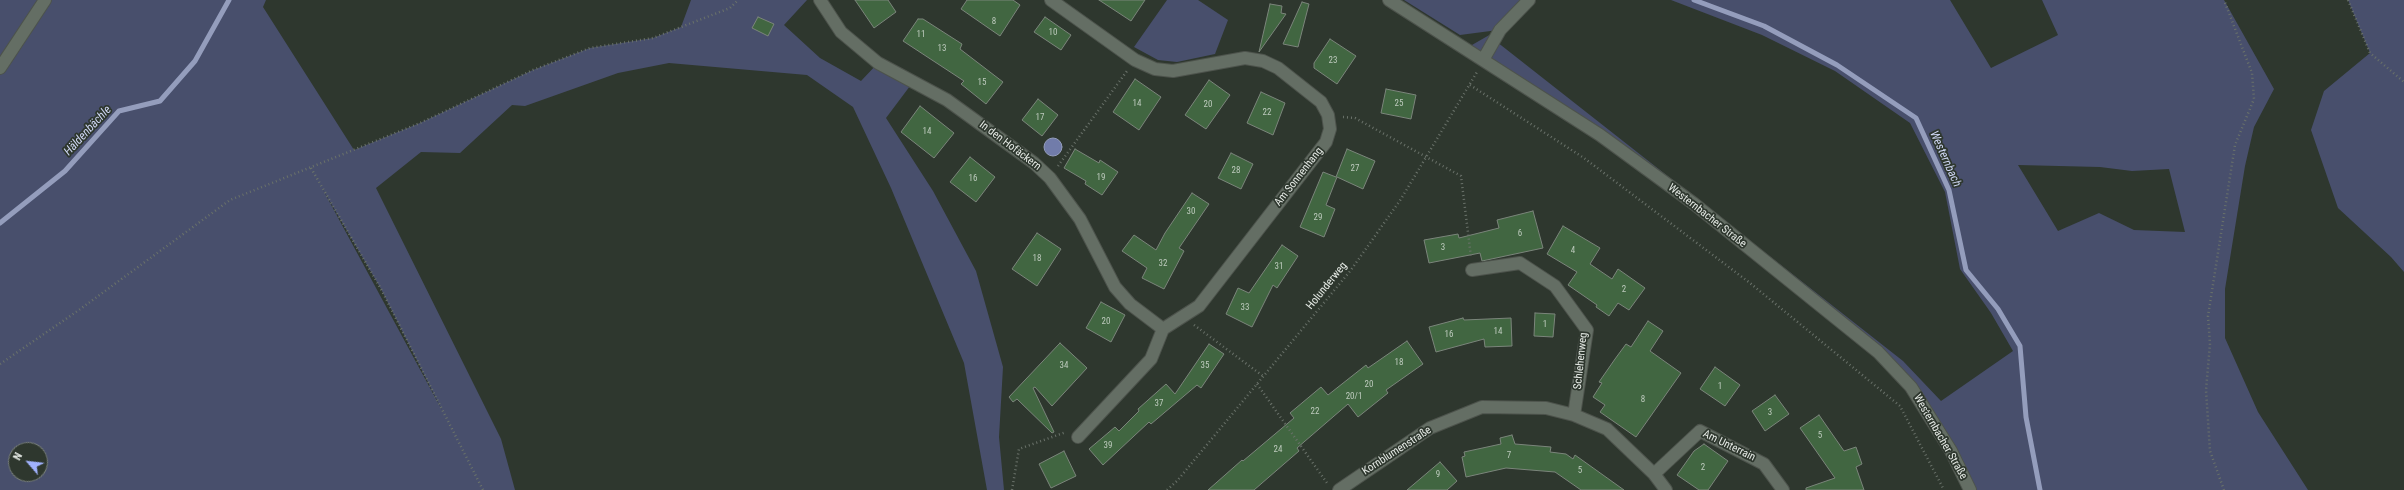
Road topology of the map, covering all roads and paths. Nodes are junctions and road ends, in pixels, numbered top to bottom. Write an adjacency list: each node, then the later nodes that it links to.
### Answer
1 (45, 0): 11 (street)
2 (738, 0): 15 (path)
3 (820, 0): 16 (street, In den Hofäckern)
4 (1052, 0): 9 (street)
5 (1389, 0): 10 (street, Westernbacher Straße)
6 (1528, 0): 10 (street)
7 (2224, 0): 35 (path)
8 (2348, 0): 12 (path)
9 (1135, 60): 13 (street); 16 (path)
10 (1483, 60): 34 (street, Westernbacher Straße)
11 (0, 68)
12 (2404, 82)
13 (1328, 115): 14 (path); 18 (street, Am Sonnenhang)
14 (1427, 156): 17 (path); 21 (path, Holunderweg); 33 (path, Holunderweg)
15 (311, 168): 20 (path); 27 (path)
16 (1050, 178): 19 (street, In den Hofäckern)
17 (1472, 270): 23 (street, Schlehenweg)
18 (1182, 316): 19 (street, Am Sonnenhang); 21 (path)
19 (1163, 329): 24 (street)
20 (0, 364)
21 (1263, 376): 22 (path, Holunderweg)
22 (1257, 384): 26 (path); 29 (path, Holunderweg)
23 (1574, 415): 25 (street, Kornblumenstraße); 30 (street, Kornblumenstraße)
24 (1078, 437): 28 (path)
25 (1654, 474): 31 (street, Kornblumenstraße); 32 (street, Am Unterrain)
26 (1328, 484)
27 (483, 490)
28 (1012, 490)
29 (1167, 490)
30 (1339, 490)
31 (1666, 490)
32 (1783, 490)
33 (1944, 490)
34 (1970, 490)
35 (2224, 490)

